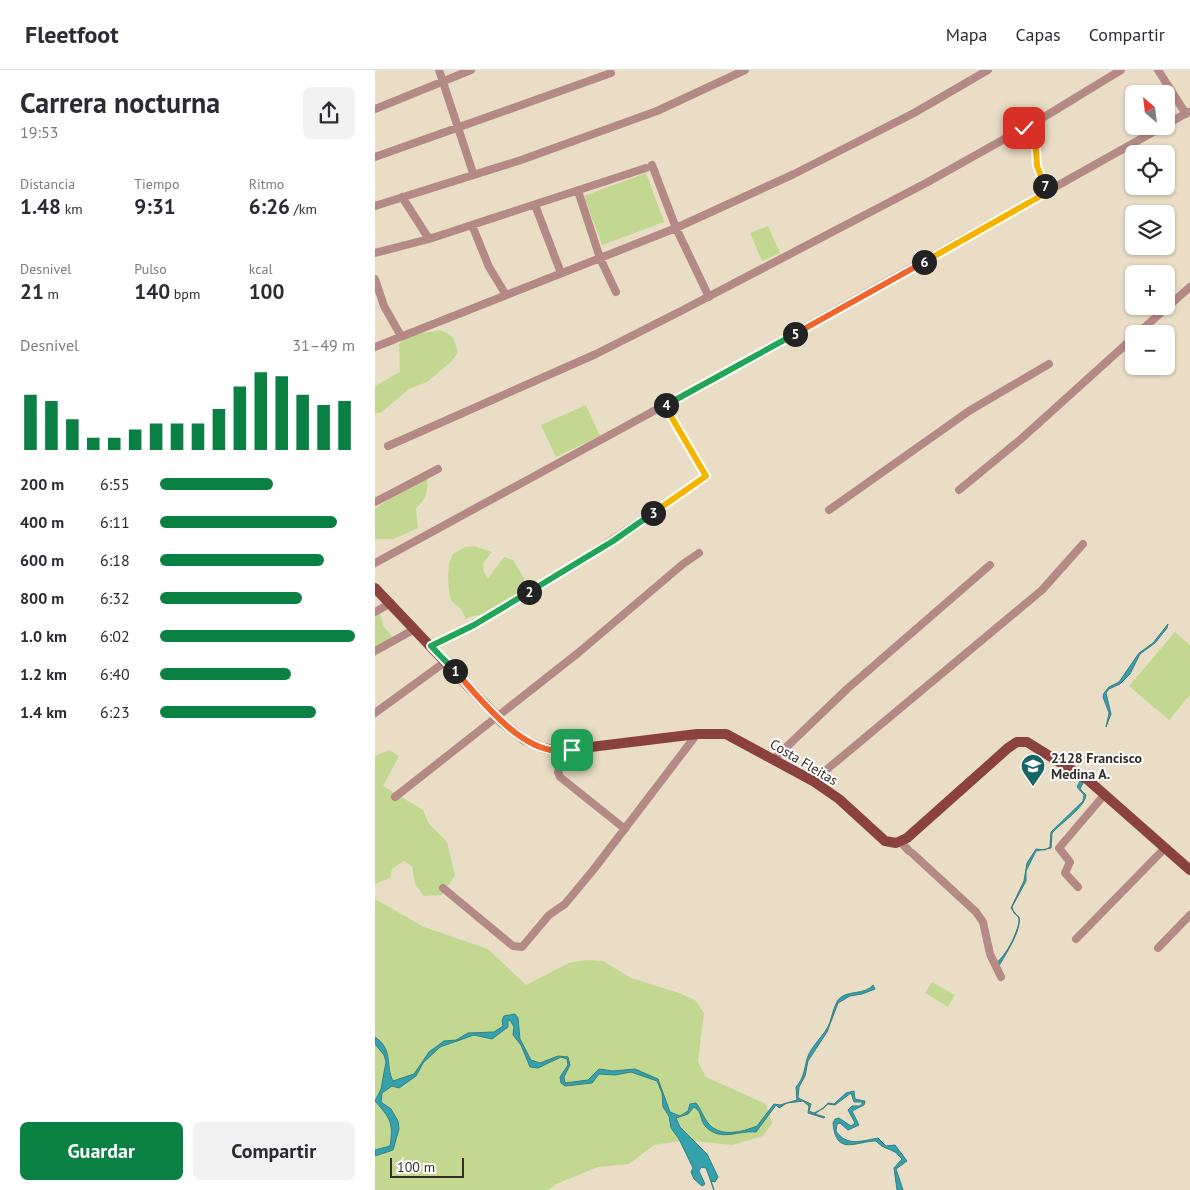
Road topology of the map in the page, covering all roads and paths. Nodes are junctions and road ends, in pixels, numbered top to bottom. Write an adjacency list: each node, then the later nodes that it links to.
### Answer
1 (439, 70): 8 (street)
2 (471, 70): 8 (street)
3 (745, 70): 16 (street)
4 (988, 70): 23 (street)
5 (1121, 70): 13 (street)
6 (1158, 70): 10 (street)
7 (611, 73): 12 (street)
8 (442, 82): 9 (street); 12 (street)
9 (375, 109)
10 (1188, 113): 11 (street)
11 (1175, 120)
12 (457, 127): 15 (street); 16 (street)
13 (1024, 128): 18 (street); 32 (street)
14 (1149, 135): 18 (street)
15 (375, 157)
16 (473, 174): 19 (street)
17 (578, 191): 20 (street); 23 (street); 26 (street)
18 (1044, 194): 38 (street)
19 (401, 197): 21 (street); 24 (street)
20 (535, 205): 22 (street); 27 (street)
21 (375, 206)
22 (472, 225): 24 (street); 31 (street)
23 (676, 228): 26 (street); 32 (street)
24 (429, 238): 25 (street)
25 (375, 253)
26 (600, 258): 27 (street); 30 (street)
27 (561, 273): 31 (street)
28 (375, 279): 34 (street)
29 (1190, 287): 33 (street)
30 (616, 292)
31 (506, 295): 34 (street)
32 (709, 297): 39 (street)
33 (1147, 325)
34 (401, 336): 36 (street)
35 (1125, 345): 41 (street)
36 (375, 347)
37 (1049, 364): 43 (street)
38 (665, 406): 46 (street); 52 (street)
39 (388, 446)
40 (438, 469): 42 (street)
41 (959, 490)
42 (375, 502)
43 (829, 510)
44 (1083, 544): 60 (street)
45 (699, 553): 56 (street)
46 (375, 563)
47 (990, 565): 59 (street)
48 (375, 588): 49 (main road, Costa Fleitas)
49 (391, 603): 50 (street); 51 (main road, Costa Fleitas)
50 (375, 612)
51 (415, 629): 52 (main road, Costa Fleitas); 53 (street)
52 (431, 646): 54 (main road, Costa Fleitas)
53 (375, 651)
54 (445, 662): 55 (street); 56 (main road, Costa Fleitas)
55 (375, 713)
56 (497, 716): 58 (main road, Costa Fleitas); 62 (street)
57 (697, 734): 58 (main road, Costa Fleitas); 59 (main road, Costa Fleitas); 63 (street)
58 (568, 750): 63 (street)
59 (774, 759): 60 (main road, Costa Fleitas)
60 (813, 780): 64 (main road, Costa Fleitas)
61 (1105, 794): 64 (main road); 65 (main road); 68 (street)
62 (395, 797)
63 (625, 829): 67 (street)
64 (901, 842): 72 (street)
65 (1165, 848): 66 (main road); 70 (street)
66 (1190, 870)
67 (443, 888)
68 (1078, 888)
69 (1190, 915): 71 (street)
70 (1075, 939)
71 (1158, 948)
72 (1001, 977)

